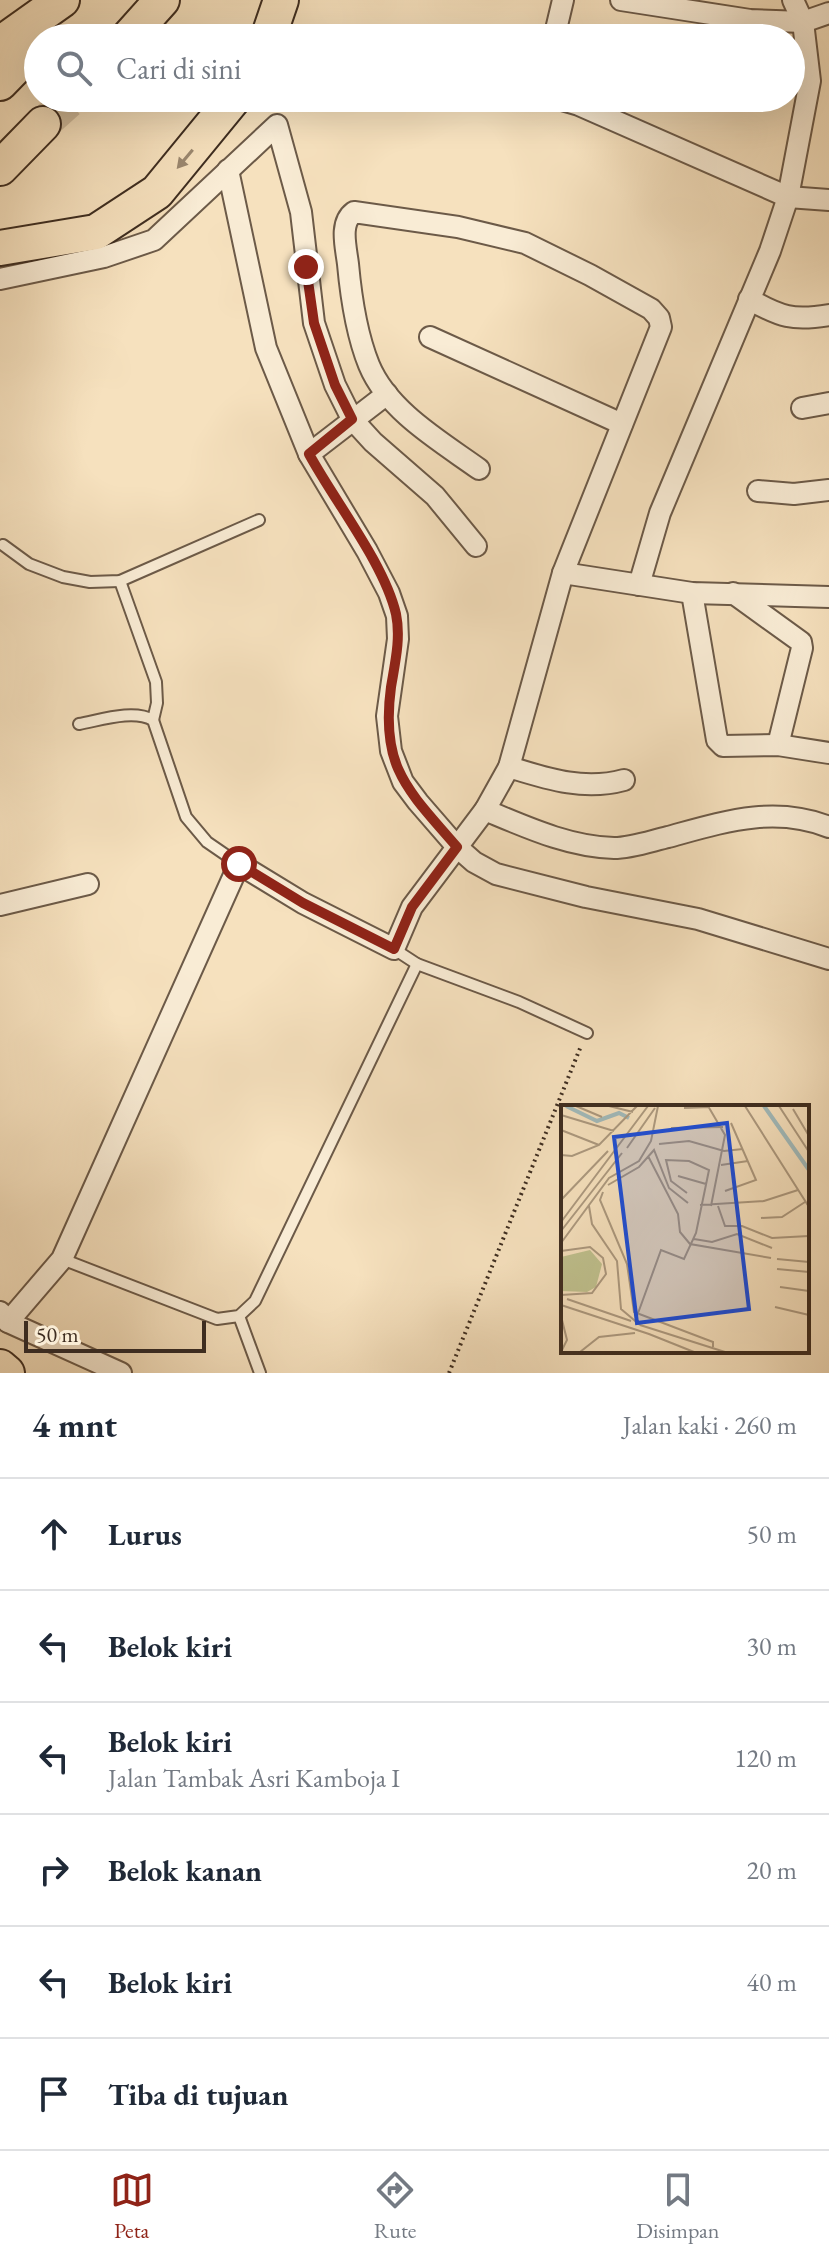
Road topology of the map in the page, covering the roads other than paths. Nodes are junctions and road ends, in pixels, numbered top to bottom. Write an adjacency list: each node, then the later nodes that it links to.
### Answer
1 (62, 0): 10 (highway)
2 (82, 0): 11 (highway)
3 (162, 0): 12 (highway)
4 (281, 0): 13 (highway)
5 (563, 0): 14 (street)
6 (621, 0): 9 (street)
7 (793, 0): 9 (street)
8 (829, 13): 9 (street)
9 (803, 22)
10 (28, 24)
11 (58, 24)
12 (141, 24)
13 (273, 24)
14 (557, 24)
15 (24, 27): 17 (highway)
16 (805, 39): 20 (street)
17 (0, 44)
18 (24, 58): 19 (highway)
19 (0, 83)
20 (805, 107)
21 (223, 112): 29 (highway, one-way to 29)
22 (595, 112): 27 (street)
23 (804, 112): 27 (street)
24 (43, 124): 25 (highway)
25 (0, 168)
26 (228, 170): 30 (street); 37 (street); 39 (street)
27 (788, 197): 28 (street); 31 (street)
28 (829, 200)
29 (0, 248)
30 (0, 279)
31 (749, 299): 32 (street); 48 (street)
32 (829, 315)
33 (430, 337): 38 (street)
34 (387, 394): 37 (street); 38 (street); 40 (street)
35 (829, 403): 36 (street)
36 (802, 408)
37 (352, 419): 39 (street); 45 (street)
38 (622, 424): 46 (street)
39 (309, 454): 60 (street)
40 (479, 469)
41 (829, 490): 42 (street)
42 (758, 491)
43 (259, 520): 47 (lane)
44 (3, 545): 47 (lane)
45 (476, 546)
46 (563, 573): 48 (street); 56 (street)
47 (120, 581): 52 (lane)
48 (639, 585): 49 (street)
49 (692, 593): 50 (street); 54 (street)
50 (733, 593): 51 (street); 54 (street)
51 (829, 597)
52 (153, 720): 53 (lane); 61 (lane)
53 (79, 724)
54 (778, 745): 55 (street)
55 (829, 753)
56 (509, 767): 57 (street); 58 (street)
57 (624, 780)
58 (485, 810): 59 (street); 60 (street)
59 (829, 827)
60 (457, 847): 64 (street); 65 (street)
61 (239, 864): 64 (street); 68 (street)
62 (88, 884): 63 (street)
63 (0, 905)
64 (394, 949): 66 (lane)
65 (829, 959)
66 (417, 964): 67 (lane); 69 (lane)
67 (587, 1033)
68 (62, 1259): 69 (lane); 70 (street)
69 (239, 1316): 74 (lane)
70 (4, 1317): 73 (street)
71 (0, 1367): 72 (highway)
72 (7, 1373)
73 (121, 1373)
74 (260, 1373)

